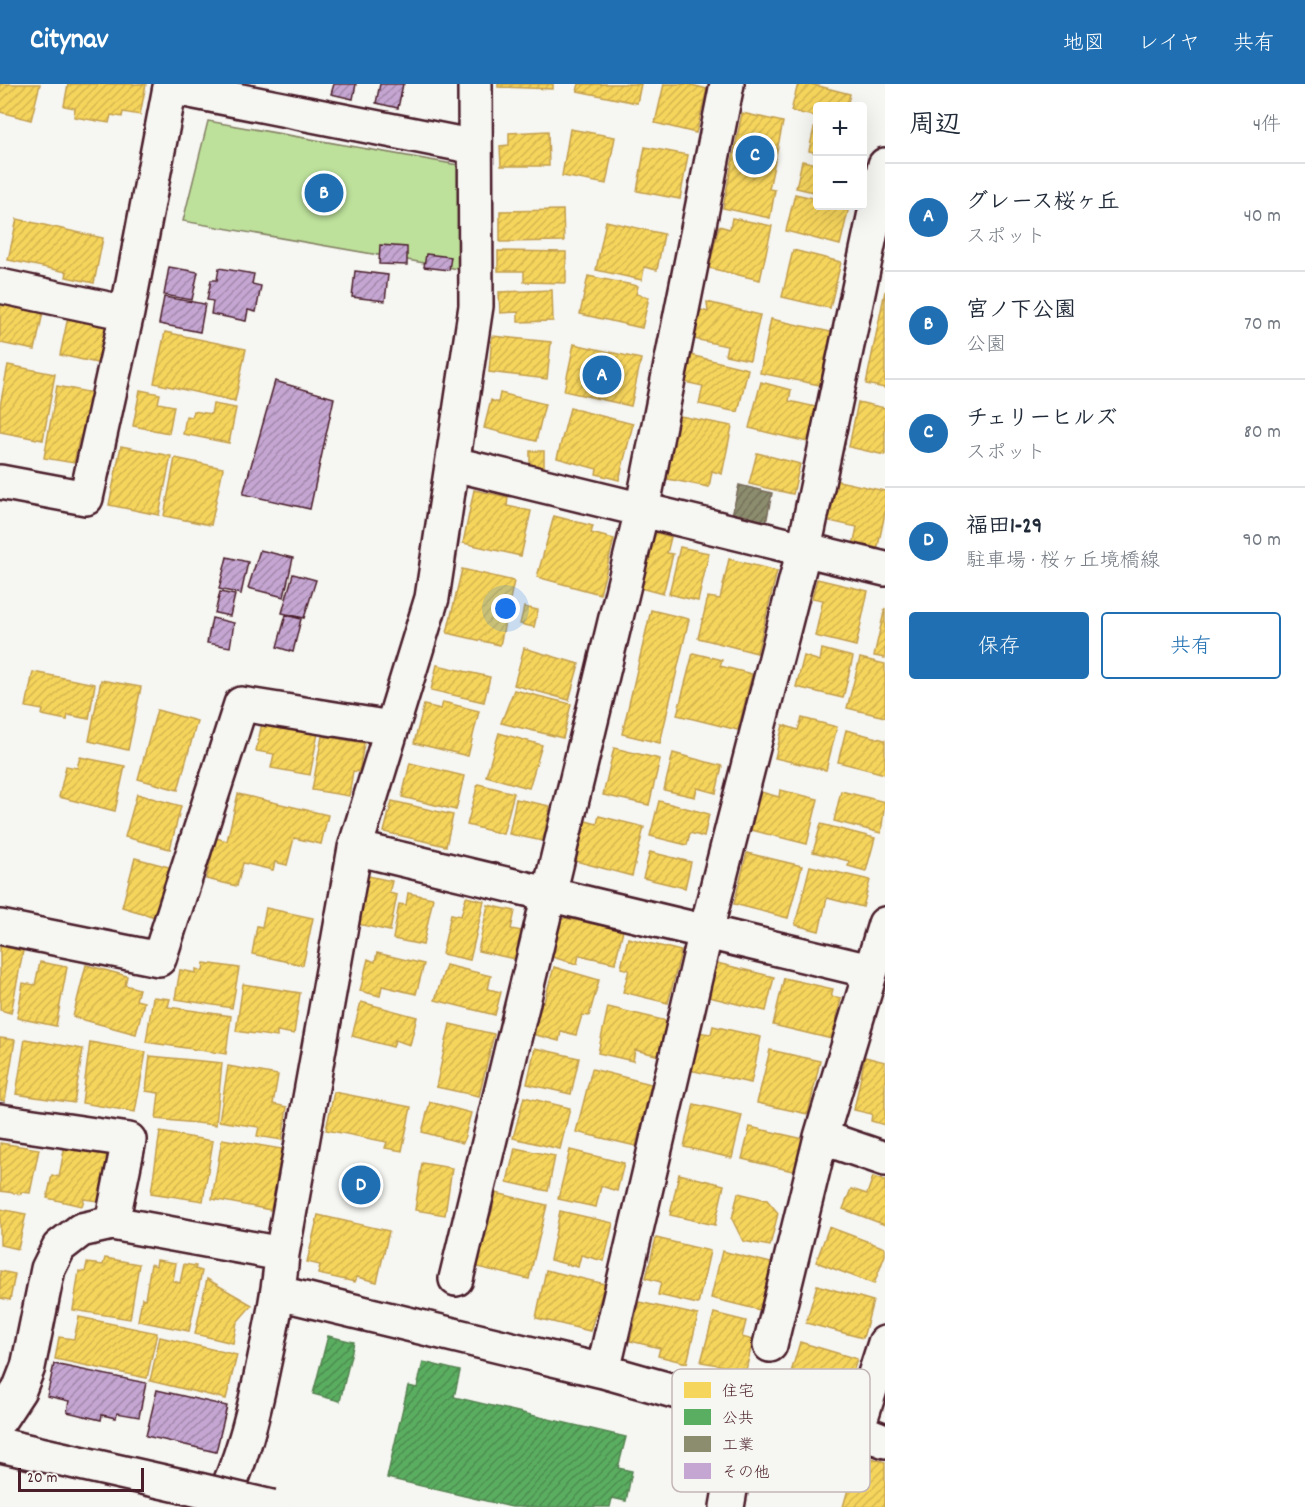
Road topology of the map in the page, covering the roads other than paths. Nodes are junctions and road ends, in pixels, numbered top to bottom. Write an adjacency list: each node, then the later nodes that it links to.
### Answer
1 (475, 84): 3 (street)
2 (727, 84): 9 (street)
3 (476, 147): 6 (street); 7 (street)
4 (885, 165): 10 (street)
5 (0, 286): 6 (street)
6 (127, 313): 8 (street)
7 (454, 464): 9 (street); 12 (street)
8 (0, 482)
9 (642, 510): 10 (street); 14 (street)
10 (804, 549): 11 (street); 17 (street)
11 (885, 568)
12 (391, 728): 13 (street); 16 (street)
13 (356, 848): 14 (street); 23 (street)
14 (549, 894): 17 (street); 24 (street)
15 (885, 924): 18 (street)
16 (0, 927)
17 (706, 931): 18 (street); 28 (street)
18 (870, 970): 20 (street)
19 (0, 1121): 22 (street)
20 (821, 1137): 21 (street); 27 (street)
21 (885, 1160)
22 (112, 1223): 23 (street); 31 (street)
23 (282, 1254): 25 (street)
24 (456, 1279)
25 (279, 1293): 28 (street); 36 (street)
26 (885, 1343): 29 (street)
27 (770, 1345)
28 (603, 1371): 30 (street)
29 (870, 1390)
30 (672, 1391)
31 (0, 1419)
32 (870, 1435): 33 (street)
33 (885, 1440)
34 (0, 1445): 37 (street, bridge)
35 (730, 1492): 38 (street)
36 (219, 1507)
37 (272, 1507)
38 (727, 1507)

